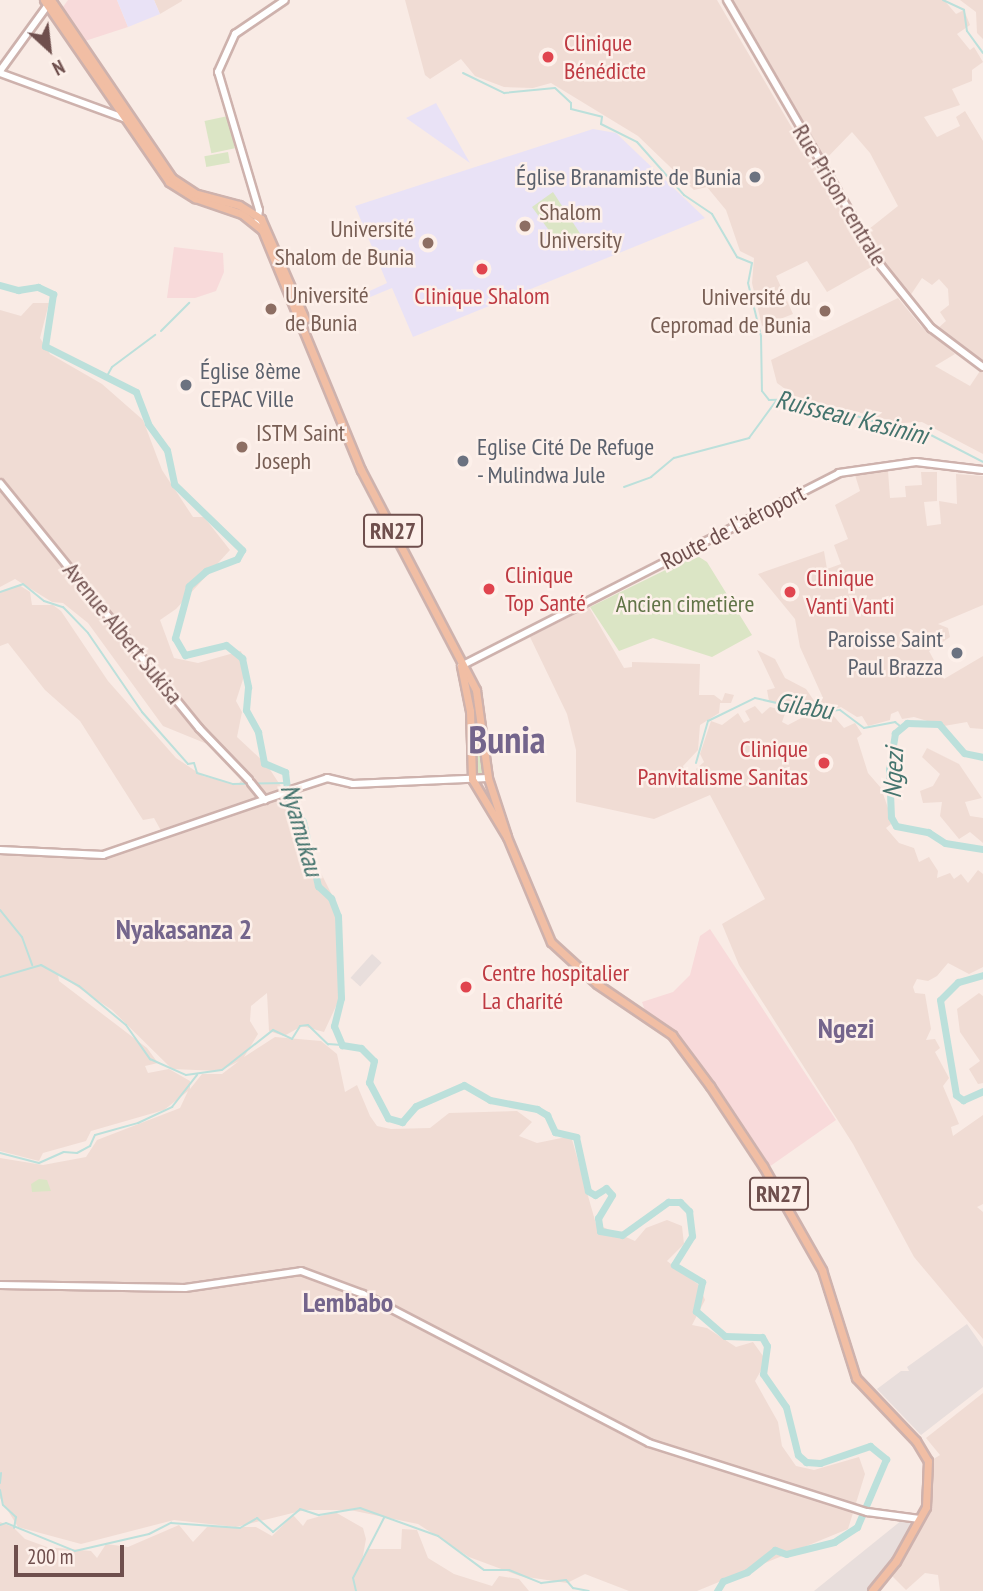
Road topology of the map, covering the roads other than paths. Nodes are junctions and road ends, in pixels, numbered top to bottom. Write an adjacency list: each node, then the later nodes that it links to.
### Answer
1 (285, 0): 6 (street)
2 (727, 0): 9 (street, Rue Prison centrale)
3 (48, 1): 4 (street); 5 (main road, RN27)
4 (0, 72): 5 (street)
5 (129, 120): 7 (main road, RN27)
6 (253, 196): 7 (street); 8 (street)
7 (250, 215): 8 (main road, RN27)
8 (259, 221): 12 (main road, RN27)
9 (983, 367)
10 (983, 470): 12 (street, Route de l'aéroport)
11 (0, 483): 17 (street, Avenue Albert Sukisa)
12 (461, 666): 13 (main road, RN27); 14 (main road, RN27)
13 (480, 710): 14 (main road); 15 (main road, RN27)
14 (470, 711): 16 (main road, RN27)
15 (488, 778): 16 (street); 18 (main road, RN27)
16 (472, 779): 17 (street); 18 (main road, RN27)
17 (265, 800): 19 (street)
18 (507, 837): 21 (main road, RN27)
19 (0, 850)
20 (0, 1285): 21 (street)
21 (920, 1519): 22 (main road, RN27)
22 (872, 1591)

